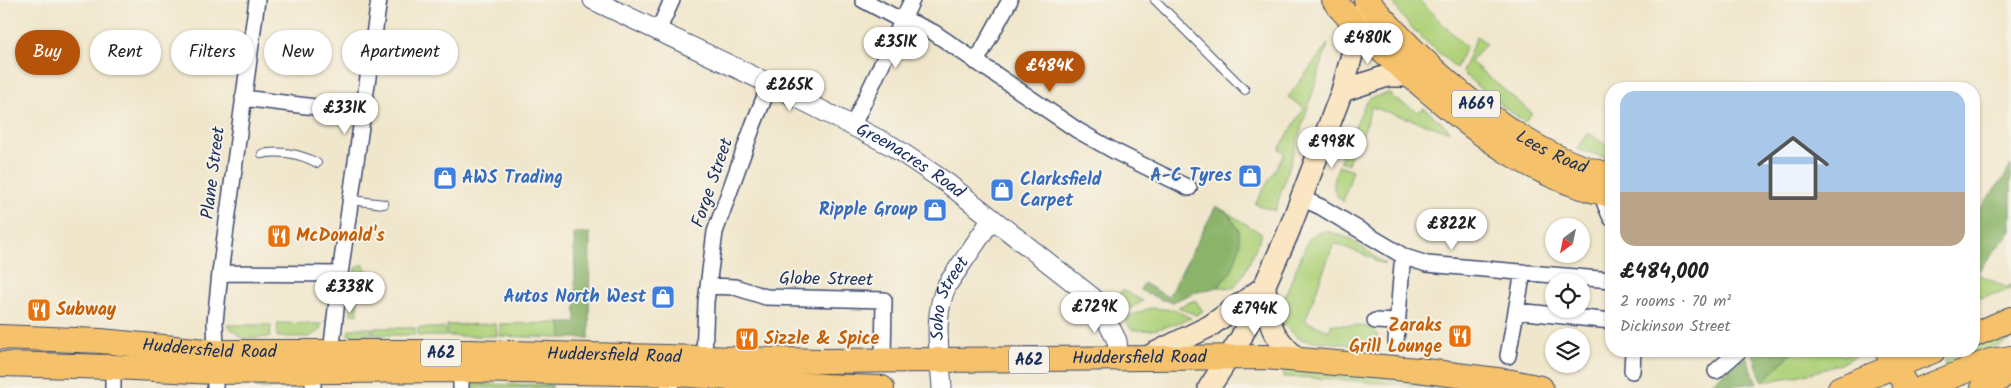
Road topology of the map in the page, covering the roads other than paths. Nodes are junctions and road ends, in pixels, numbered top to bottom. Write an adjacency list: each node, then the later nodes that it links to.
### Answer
1 (257, 0): 19 (street, Plane Street)
2 (378, 0): 20 (street)
3 (593, 0): 13 (street, Greenacres Road)
4 (672, 0): 13 (street)
5 (863, 0): 11 (street)
6 (912, 0): 11 (street)
7 (1010, 0): 14 (street)
8 (1155, 0): 17 (lane)
9 (1334, 0): 12 (main road, Lees Road / A669)
10 (1366, 0): 12 (main road, Lees Road); 24 (main road, Lees Road / A669)
11 (903, 19): 14 (street); 21 (street)
12 (1359, 29): 15 (main road, Lees Road / A669); 18 (main road)
13 (658, 31): 16 (street, Greenacres Road)
14 (976, 62): 26 (street)
15 (1410, 76): 18 (main road); 25 (main road, Lees Road / A669)
16 (770, 84): 21 (street, Greenacres Road); 36 (street, Forge Street)
17 (1245, 90)
18 (1342, 91): 27 (main road)
19 (243, 98): 20 (street); 32 (street, Plane Street)
20 (363, 113): 28 (street)
21 (853, 125): 30 (street, Greenacres Road)
22 (262, 154): 23 (lane)
23 (317, 163)
24 (1605, 181)
25 (1605, 183)
26 (1189, 188)
27 (1302, 198): 31 (street); 37 (main road)
28 (351, 200): 29 (lane); 34 (street)
29 (384, 204)
30 (992, 219): 53 (street, Greenacres Road); 59 (street, Soho Street)
31 (1405, 257): 33 (street); 41 (street)
32 (220, 272): 34 (street); 62 (street, Plane Street)
33 (1523, 272): 35 (street); 38 (street)
34 (340, 274): 46 (street)
35 (1605, 279)
36 (708, 286): 48 (street, Forge Street); 58 (street, Globe Street)
37 (1265, 287): 49 (main road); 54 (main road); 56 (main road)
38 (1517, 311): 39 (street); 47 (street)
39 (1605, 320)
40 (1375, 321): 41 (street)
41 (1398, 322): 45 (street)
42 (1994, 324): 43 (main road)
43 (1980, 332)
44 (0, 337): 62 (main road, Huddersfield Road / A62)
45 (1396, 341)
46 (331, 353): 48 (main road, Huddersfield Road / A62); 62 (main road, Huddersfield Road / A62)
47 (1508, 356)
48 (704, 357): 58 (main road, Huddersfield Road / A62)
49 (1146, 357): 53 (main road, Huddersfield Road / A62); 54 (main road, Huddersfield Road / A62)
50 (1633, 357): 63 (street)
51 (1732, 357): 64 (street)
52 (1924, 357): 70 (main road)
53 (1119, 358): 59 (main road, Huddersfield Road / A62)
54 (1230, 358): 56 (main road, A62); 73 (main road)
55 (2011, 358): 70 (main road)
56 (1297, 359): 74 (main road, A62)
57 (1891, 359): 75 (main road); 76 (main road)
58 (883, 361): 59 (main road, Huddersfield Road / A62)
59 (940, 361): 72 (street, Soho Street)
60 (0, 364): 65 (main road, Huddersfield Road / A62)
61 (2011, 368): 77 (main road)
62 (216, 370): 65 (main road, Huddersfield Road / A62); 66 (main road, Huddersfield Road / A62)
63 (1632, 371)
64 (1716, 371)
65 (113, 377)
66 (313, 379): 67 (main road, Huddersfield Road / A62)
67 (461, 379): 68 (main road, Huddersfield Road / A62)
68 (636, 380): 69 (main road, Huddersfield Road / A62)
69 (673, 381): 71 (main road, Huddersfield Road / A62)
70 (1929, 387)
71 (882, 388)
72 (942, 388)
73 (1209, 388)
74 (1541, 388)
75 (1840, 388)
76 (1907, 388)
77 (1983, 388)

